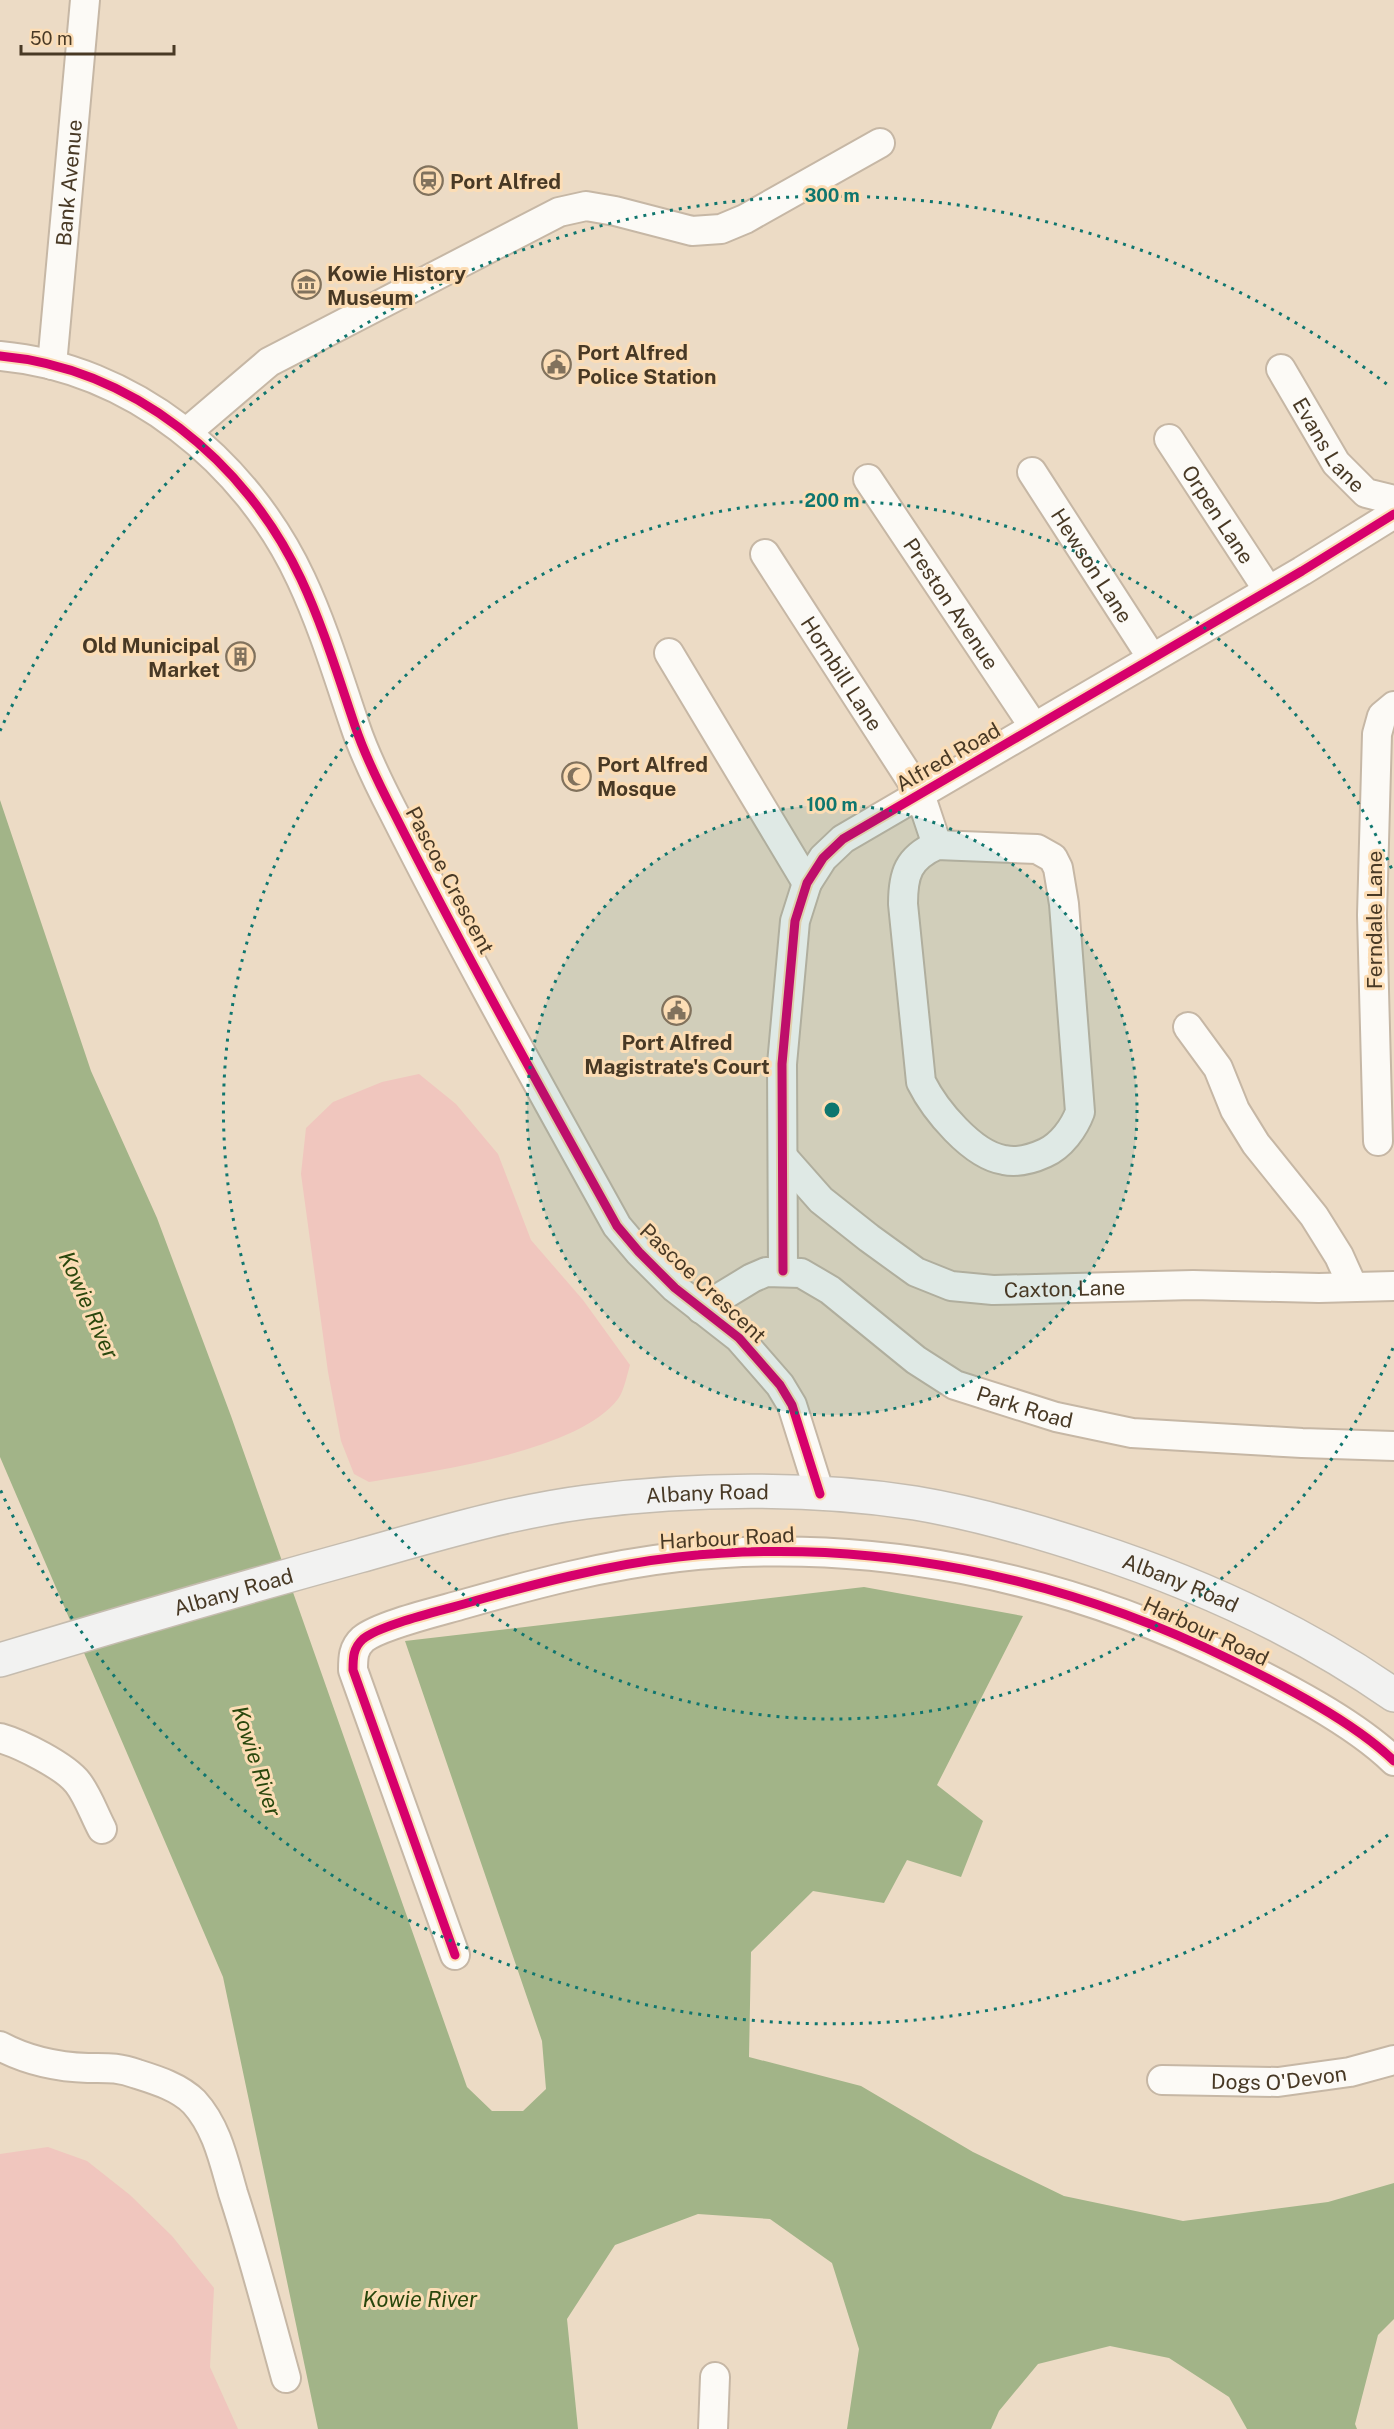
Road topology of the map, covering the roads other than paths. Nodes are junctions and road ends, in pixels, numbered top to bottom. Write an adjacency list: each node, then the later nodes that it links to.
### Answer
1 (85, 0): 4 (street, Bank Avenue)
2 (880, 143): 6 (street)
3 (0, 356): 4 (street, Pascoe Crescent)
4 (52, 365): 6 (street, Pascoe Crescent)
5 (1281, 369): 10 (street, Evans Lane)
6 (187, 432): 27 (street, Pascoe Crescent)
7 (1169, 439): 13 (street, Orpen Lane)
8 (1032, 472): 15 (street, Hewson Lane)
9 (868, 479): 17 (street, Preston Avenue)
10 (1394, 500)
11 (1394, 514): 13 (street, Alfred Road)
12 (765, 554): 18 (street, Hornbill Lane)
13 (1268, 590): 15 (street, Alfred Road)
14 (669, 653): 20 (street)
15 (1152, 658): 17 (street, Alfred Road)
16 (1394, 706): 22 (street, Ferndale Lane)
17 (1034, 727): 18 (street, Alfred Road)
18 (920, 794): 19 (street, Hornbill Lane); 20 (street, Alfred Road)
19 (937, 845): 19 (street)
20 (807, 883): 23 (street, Alfred Road)
21 (1188, 1027): 26 (street)
22 (1378, 1141)
23 (783, 1156): 24 (street, Alfred Road); 26 (street, Caxton Lane)
24 (783, 1271): 27 (street, Park Road); 28 (street, Park Road)
25 (1394, 1286): 26 (street, Caxton Lane)
26 (1353, 1287)
27 (701, 1309): 29 (street, Pascoe Crescent)
28 (1394, 1446)
29 (820, 1494): 30 (main road, Albany Road); 31 (main road, Albany Road)
30 (8, 1658)
31 (1394, 1695)
32 (0, 1738): 34 (street)
33 (1394, 1761): 35 (street, Harbour Road)
34 (102, 1829)
35 (455, 1955)
36 (0, 2046): 40 (street)
37 (1394, 2060): 38 (street, Dogs O'Devon)
38 (1162, 2079)
39 (715, 2376): 41 (street)
40 (286, 2378)
41 (713, 2429)

